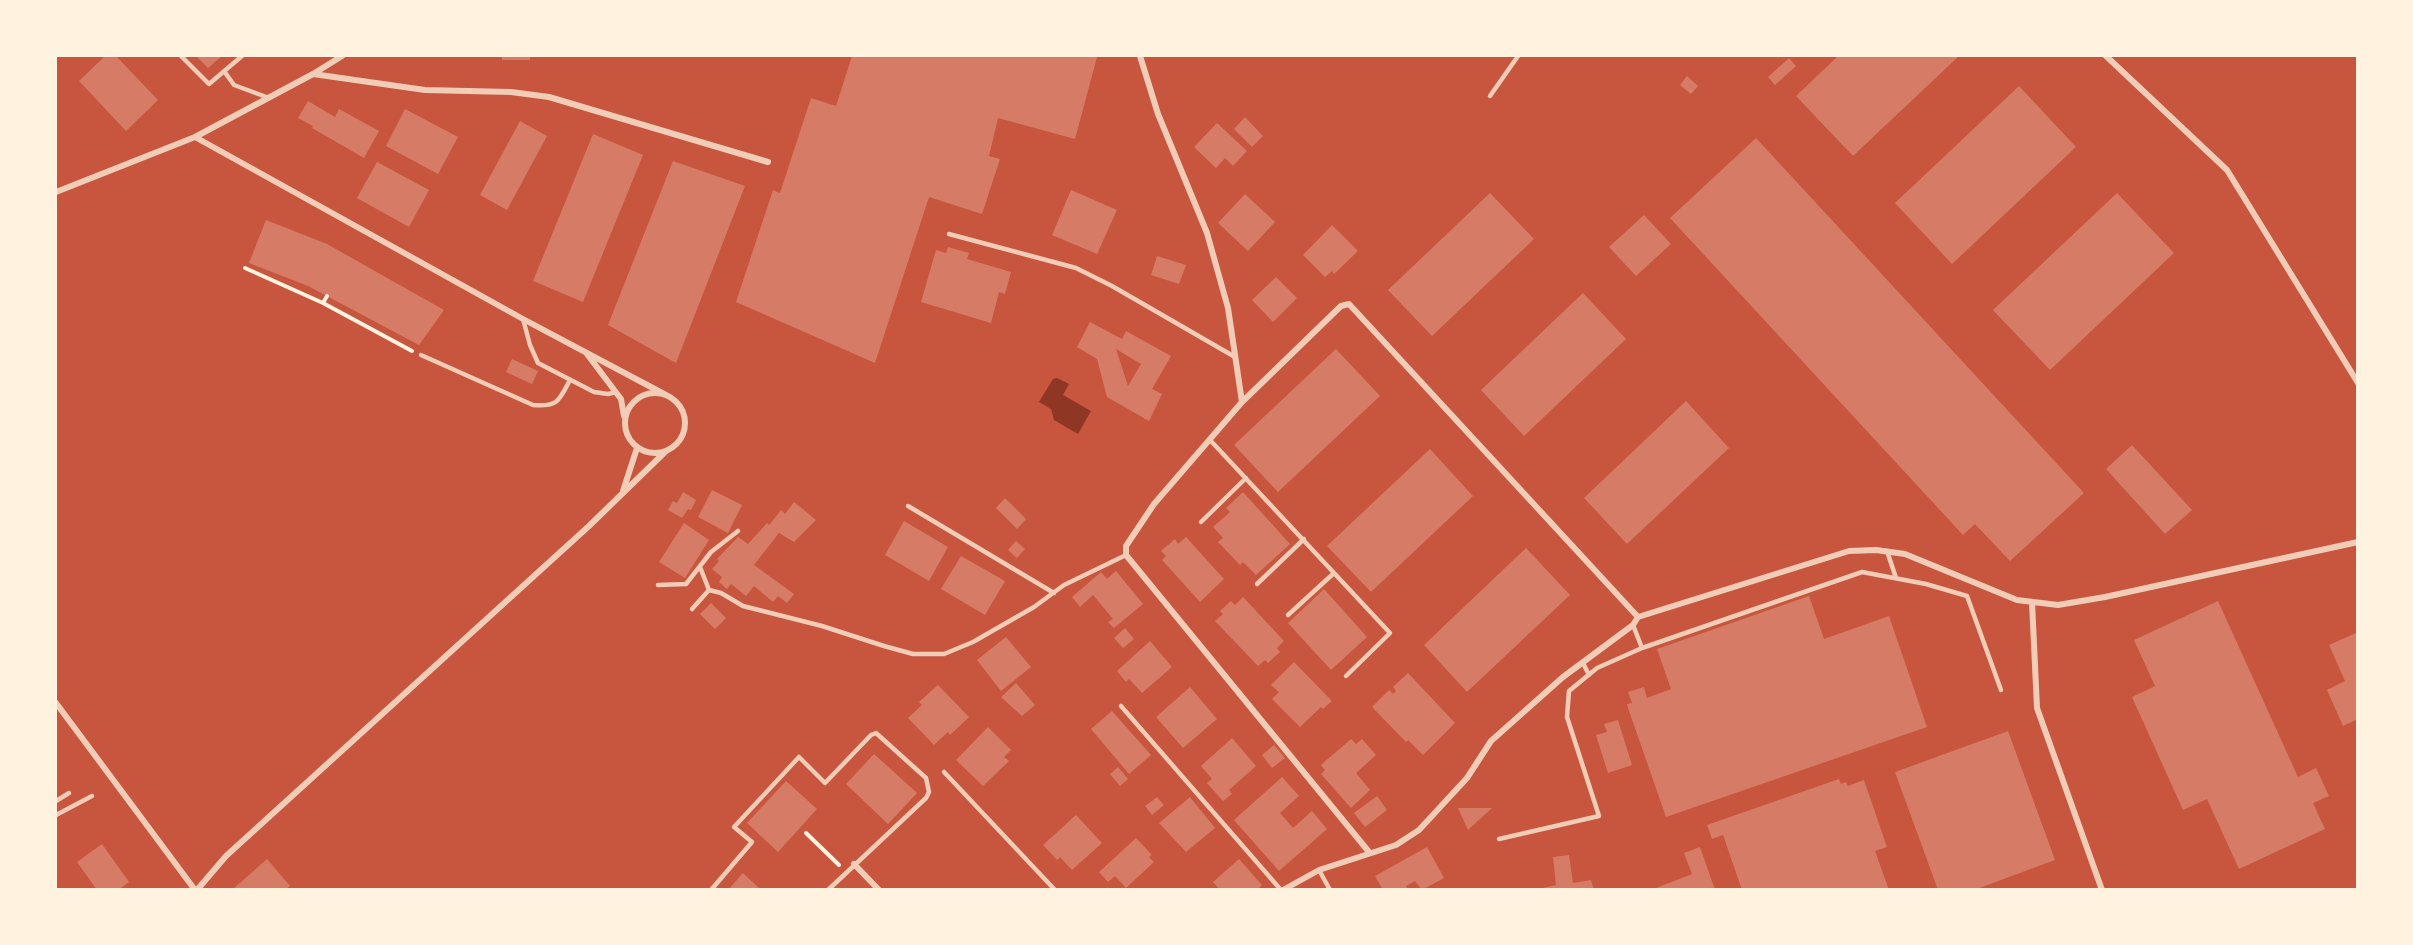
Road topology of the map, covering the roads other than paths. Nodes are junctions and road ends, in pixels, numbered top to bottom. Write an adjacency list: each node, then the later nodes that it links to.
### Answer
1 (182, 56): 7 (lane)
2 (242, 56): 7 (lane)
3 (342, 56): 8 (street)
4 (1140, 56): 18 (street)
5 (1518, 56): 9 (lane)
6 (2106, 56): 20 (street)
7 (224, 72): 10 (lane)
8 (313, 74): 10 (street); 12 (street)
9 (1490, 96)
10 (268, 98): 11 (street)
11 (195, 137): 13 (street); 15 (street)
12 (768, 162)
13 (56, 192)
14 (949, 234): 18 (lane)
15 (524, 319): 16 (street); 19 (lane)
16 (585, 351): 21 (street); 22 (street)
17 (421, 355): 19 (lane)
18 (1235, 357): 23 (street)
19 (570, 380): 21 (lane)
20 (2358, 383)
21 (616, 392): 24 (street)
22 (666, 395): 24 (street); 27 (street)
23 (1242, 402): 25 (street); 47 (street)
24 (625, 420): 26 (street)
25 (1210, 440): 28 (lane); 36 (street)
26 (637, 448): 27 (street); 29 (street)
27 (665, 452): 29 (street)
28 (1246, 478): 31 (lane); 33 (lane)
29 (621, 495): 65 (street)
30 (908, 506): 43 (lane)
31 (1201, 522)
32 (738, 531): 37 (lane)
33 (1304, 539): 38 (lane); 40 (lane)
34 (2358, 542): 44 (street)
35 (1887, 551): 39 (lane); 44 (street); 47 (street)
36 (1126, 555): 43 (lane); 62 (street)
37 (700, 567): 41 (lane); 42 (lane)
38 (1334, 573): 46 (lane); 52 (lane)
39 (1896, 578): 49 (lane); 53 (lane)
40 (1257, 584)
41 (658, 585)
42 (709, 590): 43 (lane); 45 (lane)
43 (1054, 593)
44 (2032, 602): 72 (street)
45 (692, 609)
46 (1288, 615)
47 (1638, 617): 48 (street)
48 (1633, 625): 49 (lane); 50 (street)
49 (1642, 648): 51 (lane)
50 (1583, 663): 51 (lane); 62 (street)
51 (1589, 675): 61 (lane)
52 (1346, 676)
53 (2001, 690)
54 (56, 703): 65 (street)
55 (1121, 706): 70 (lane)
56 (944, 772): 69 (lane)
57 (69, 793): 59 (lane)
58 (92, 795): 60 (lane)
59 (56, 801)
60 (56, 815)
61 (1499, 839)
62 (1369, 852): 64 (street)
63 (854, 864): 66 (lane); 67 (lane); 68 (street)
64 (1319, 870): 70 (street); 71 (lane)
65 (196, 890)
66 (711, 890)
67 (828, 890)
68 (879, 890)
69 (1055, 890)
70 (1282, 890)
71 (1330, 890)
72 (2102, 890)

